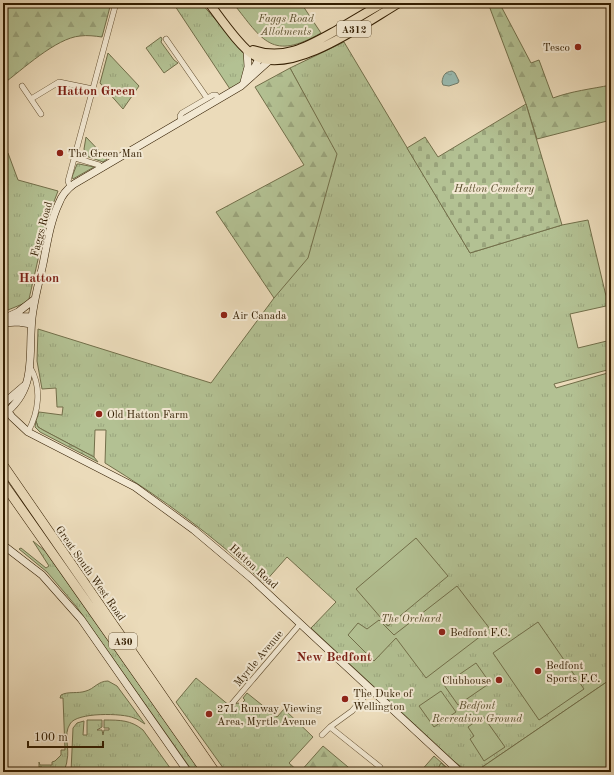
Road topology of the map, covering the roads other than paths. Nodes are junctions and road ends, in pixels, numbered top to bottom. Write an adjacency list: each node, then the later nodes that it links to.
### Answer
1 (116, 3): 11 (street)
2 (209, 3): 6 (main road, A312)
3 (399, 3): 4 (main road, A312)
4 (379, 6): 7 (main road, A312); 8 (main road, A312)
5 (166, 39): 12 (street)
6 (245, 48): 7 (main road, A312); 9 (street)
7 (260, 55): 8 (main road, A312); 9 (street)
8 (270, 60): 9 (street, Faggs Road)
9 (246, 82): 14 (street, Faggs Road)
10 (22, 86): 13 (street)
11 (93, 89): 13 (street); 17 (street)
12 (207, 98): 14 (street); 16 (street, Faggs Road)
13 (32, 99): 15 (street)
14 (220, 99): 16 (street, Faggs Road)
15 (42, 114)
16 (181, 122): 18 (street, Faggs Road)
17 (75, 158): 18 (street); 19 (street)
18 (102, 168): 19 (street, Faggs Road)
19 (70, 187): 20 (street, Faggs Road)
20 (35, 299): 21 (street); 23 (street, Faggs Road)
21 (11, 316): 22 (street); 23 (street)
22 (3, 319)
23 (32, 321): 24 (street); 25 (street, Faggs Road)
24 (3, 323)
25 (30, 367): 26 (street, Faggs Road); 29 (street)
26 (26, 383): 27 (street); 28 (street, Faggs Road)
27 (3, 405): 28 (street, Hatton Road)
28 (5, 414): 29 (street, Hatton Road)
29 (28, 432): 33 (street, Hatton Road)
30 (3, 465): 41 (highway, Great South West Road / A30)
31 (3, 484): 40 (highway, Great South West Road / A30)
32 (3, 545): 39 (street)
33 (300, 624): 34 (street, Hatton Road); 35 (street, Myrtle Avenue)
34 (371, 689): 36 (street); 42 (street, Hatton Road)
35 (231, 705)
36 (330, 726): 37 (street); 38 (street)
37 (322, 735)
38 (380, 767)
39 (188, 772)
40 (206, 772)
41 (215, 772)
42 (460, 772)

